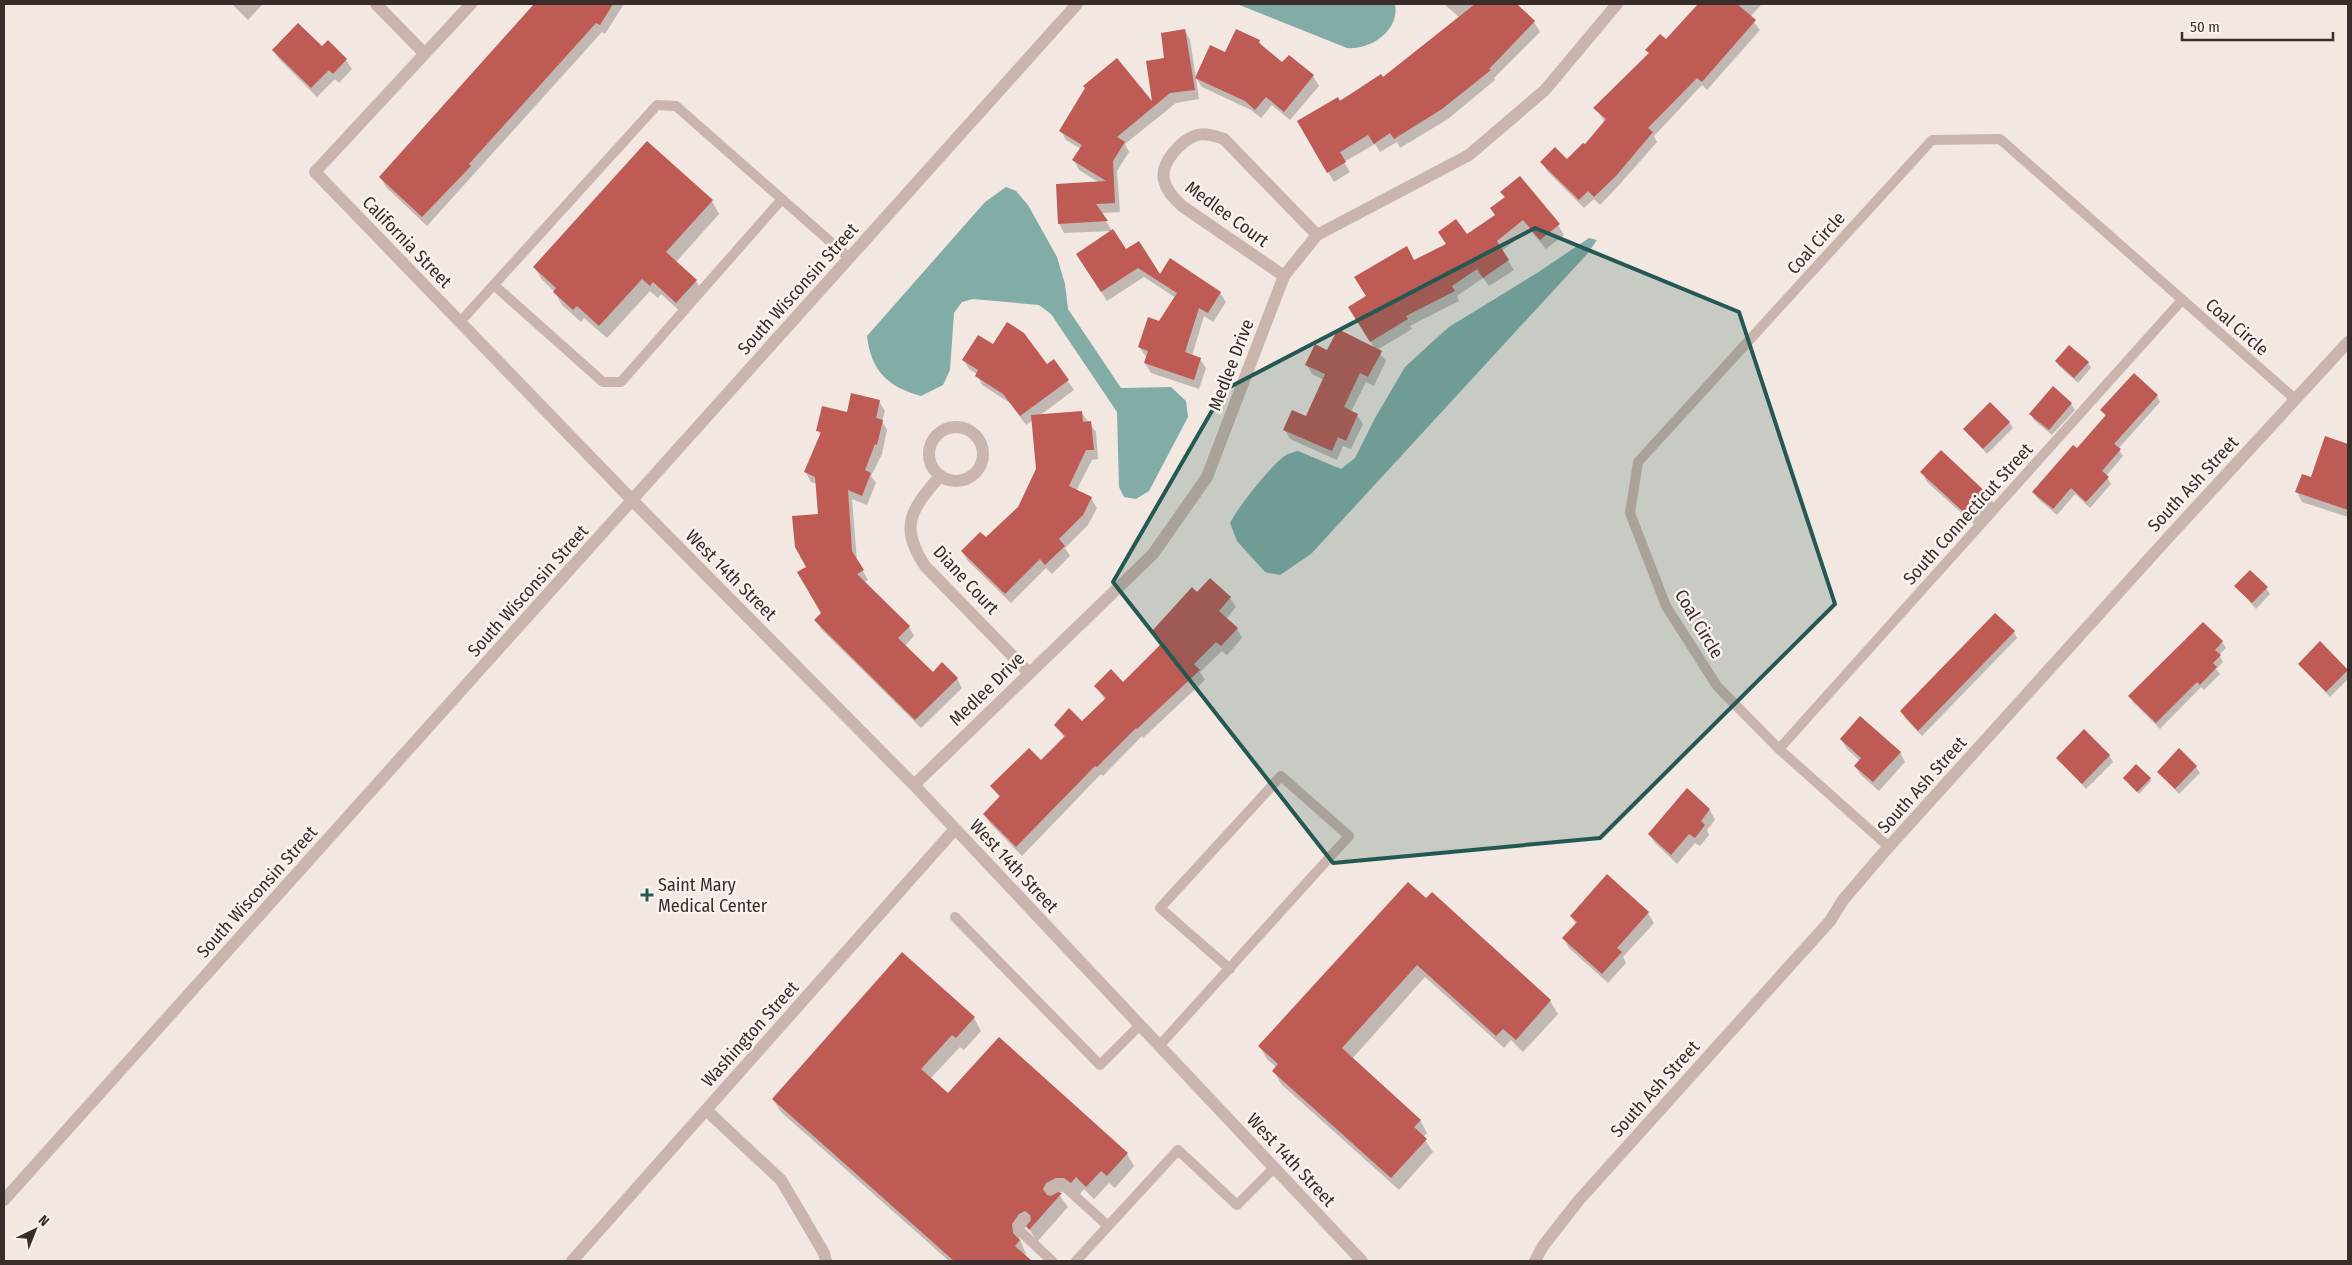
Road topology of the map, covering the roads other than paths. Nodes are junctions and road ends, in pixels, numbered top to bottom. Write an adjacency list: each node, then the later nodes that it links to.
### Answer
1 (376, 4): 5 (street)
2 (471, 4): 5 (street, California Street)
3 (1077, 4): 8 (street, South Wisconsin Street)
4 (1613, 5): 7 (street, Medlee Drive)
5 (424, 53): 12 (street, California Street)
6 (782, 199): 8 (lane); 10 (lane); 10 (lane)
7 (1317, 235): 9 (street, Medlee Drive); 9 (street, Medlee Court)
8 (850, 258): 16 (street, South Wisconsin Street)
9 (1284, 276): 17 (street, Medlee Drive)
10 (494, 285): 12 (lane)
11 (2182, 300): 14 (lane, Coal Circle); 18 (lane, South Connecticut Street); 18 (lane, Coal Circle)
12 (460, 322): 16 (street, California Street)
13 (2348, 342): 14 (street, South Ash Street)
14 (2295, 399): 21 (street, South Ash Street)
15 (940, 476): 15 (street); 17 (street, Diane Court)
16 (633, 501): 19 (street, West 14th Street); 29 (street, South Wisconsin Street)
17 (1029, 673): 19 (street, Medlee Drive)
18 (1779, 749): 21 (lane, Coal Circle)
19 (914, 785): 20 (street, West 14th Street)
20 (955, 829): 24 (street, West 14th Street); 26 (street, Washington Street)
21 (1889, 847): 37 (street, South Ash Street)
22 (955, 917): 24 (lane)
23 (1230, 969): 23 (lane); 25 (lane)
24 (1140, 1025): 25 (street, West 14th Street)
25 (1159, 1046): 27 (street, West 14th Street)
26 (706, 1110): 32 (street, Washington Street); 33 (street)
27 (1274, 1168): 31 (lane); 36 (street, West 14th Street)
28 (1050, 1189): 31 (lane)
29 (4, 1200)
30 (1024, 1218): 34 (lane)
31 (1108, 1226): 35 (lane)
32 (572, 1261)
33 (826, 1261)
34 (1052, 1261)
35 (1076, 1261)
36 (1362, 1261)
37 (1535, 1261)

